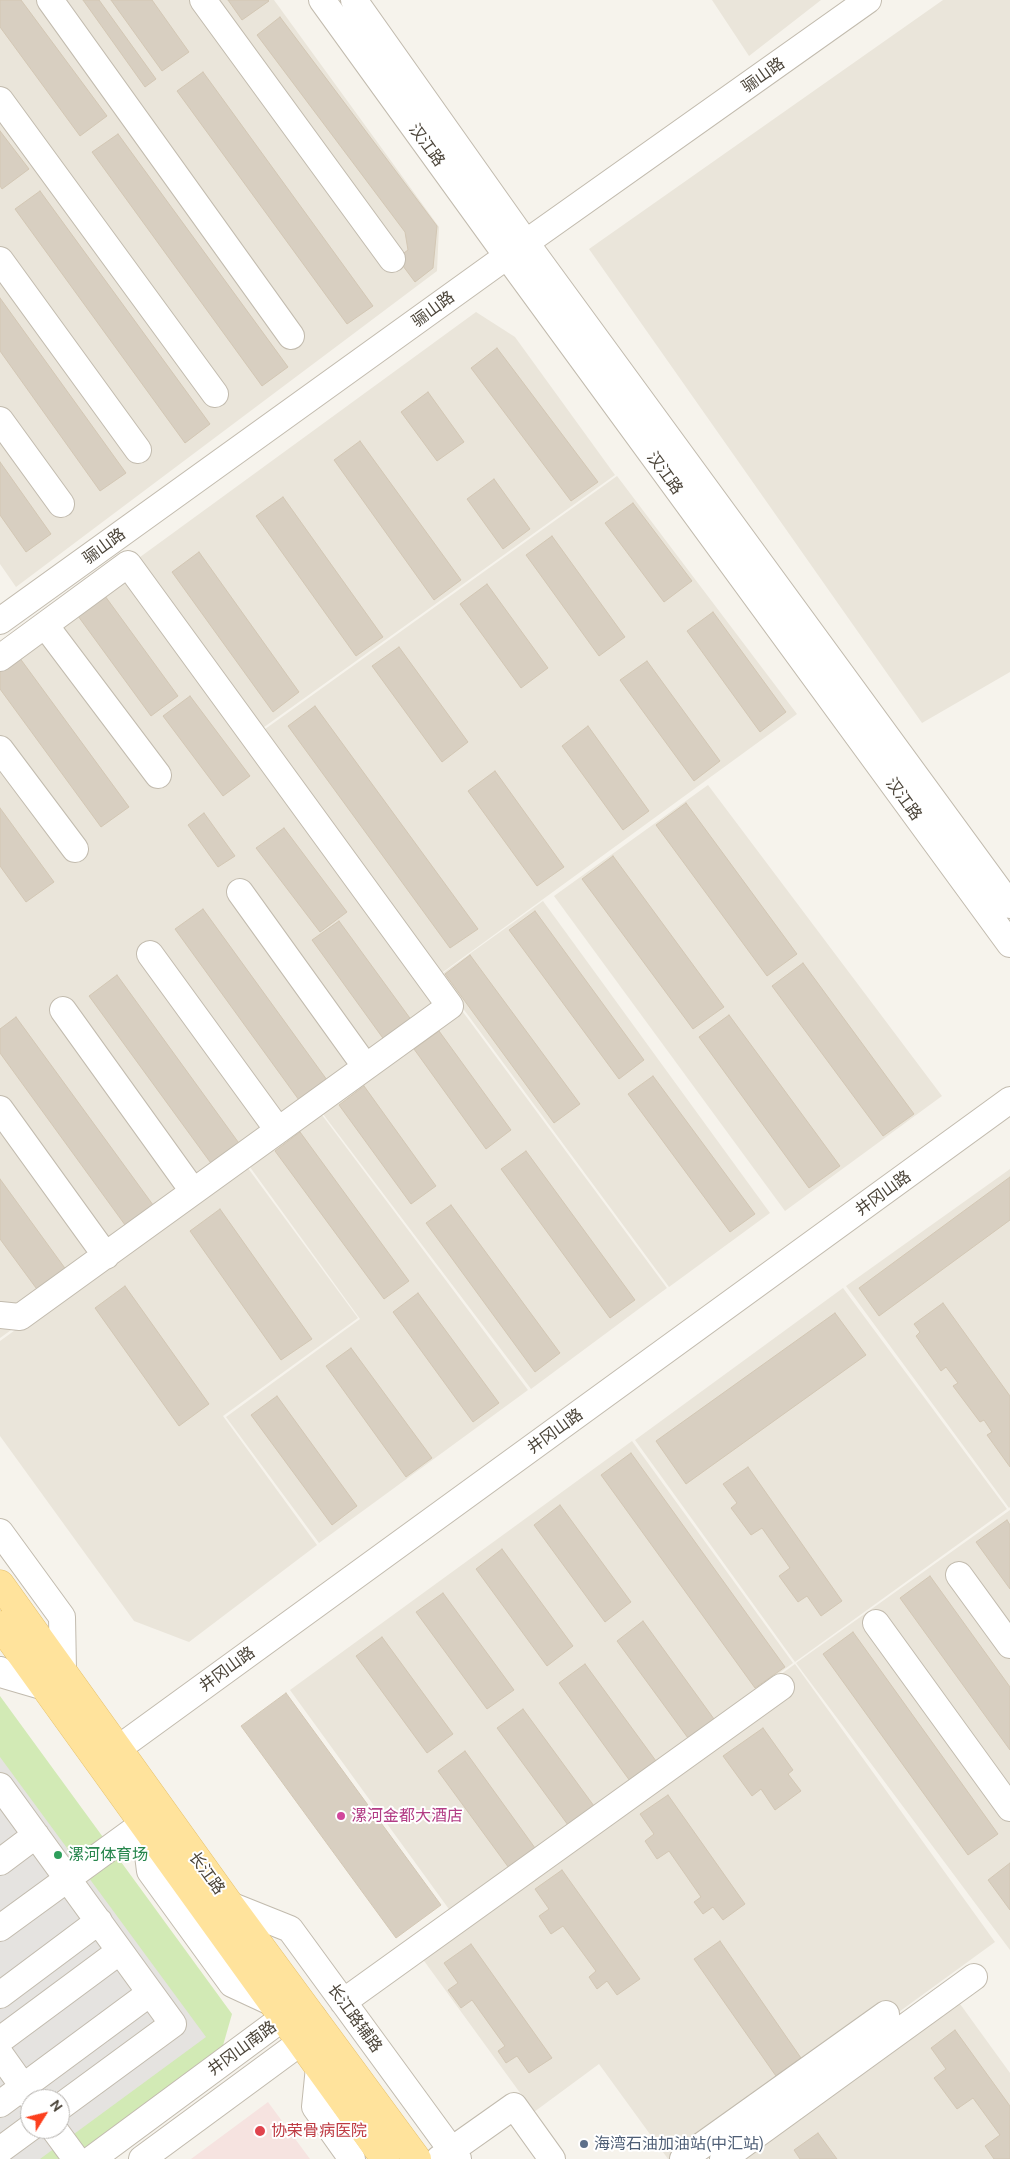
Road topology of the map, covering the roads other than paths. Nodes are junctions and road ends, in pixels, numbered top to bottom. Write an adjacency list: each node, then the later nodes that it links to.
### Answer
1 (50, 0): 10 (street)
2 (203, 0): 8 (street)
3 (322, 0): 7 (street, 汉江路)
4 (354, 0): 7 (street, 汉江路)
5 (868, 0): 7 (street, 骊山路)
6 (0, 100): 11 (street)
7 (516, 250): 15 (street, 骊山路); 22 (street, 汉江路); 23 (street, 汉江路)
8 (392, 259)
9 (0, 260): 13 (street)
10 (292, 336)
11 (215, 394)
12 (0, 420): 14 (street)
13 (138, 450)
14 (61, 504)
15 (0, 621)
16 (45, 625): 17 (street); 19 (street); 26 (street)
17 (0, 658)
18 (0, 749): 20 (street)
19 (158, 774)
20 (75, 849)
21 (240, 892): 26 (street)
22 (1010, 905)
23 (1010, 944)
24 (150, 954): 29 (street)
25 (63, 1010): 30 (street)
26 (365, 1066): 29 (street)
27 (1010, 1100): 42 (street, 井冈山路)
28 (0, 1109): 31 (street)
29 (278, 1130): 30 (street)
30 (193, 1191): 31 (street)
31 (106, 1256): 32 (street)
32 (0, 1315)
33 (0, 1532): 40 (street)
34 (959, 1575): 38 (street)
35 (0, 1584): 40 (main road, 长江路)
36 (0, 1624): 40 (main road, 长江路)
37 (876, 1624): 44 (street)
38 (1010, 1645)
39 (0, 1670): 40 (street)
40 (54, 1678): 42 (main road, 长江路)
41 (782, 1687): 56 (street)
42 (109, 1754): 45 (main road, 长江路); 49 (main road, 长江路)
43 (2, 1792): 46 (street)
44 (1010, 1808)
45 (144, 1823): 48 (street); 57 (main road, 长江路)
46 (36, 1836): 47 (street); 48 (street)
47 (0, 1862)
48 (68, 1879): 50 (street); 51 (street)
49 (230, 1905): 56 (street, 长江路辅路); 59 (main road, 长江路)
50 (98, 1921): 52 (street); 55 (street)
51 (0, 1928)
52 (120, 1951): 54 (street); 60 (street)
53 (974, 1977): 79 (street)
54 (150, 1993): 64 (street); 66 (street)
55 (0, 1995)
56 (344, 2002): 72 (street, 长江路辅路)
57 (279, 2010): 59 (street, 井冈山南路); 61 (main road, 长江路); 74 (street, 井冈山南路)
58 (886, 2014): 78 (street)
59 (313, 2017): 61 (street, 井冈山南路); 76 (main road, 长江路)
60 (0, 2040)
61 (301, 2042): 71 (main road, 长江路); 75 (street, 井冈山南路)
62 (0, 2054): 63 (street)
63 (25, 2089)
64 (33, 2089)
65 (20, 2096): 67 (street)
66 (70, 2100)
67 (0, 2104)
68 (20, 2134): 70 (street)
69 (61, 2139): 73 (street)
70 (1, 2146)
71 (363, 2156)
72 (449, 2156): 77 (street)
73 (76, 2159)
74 (92, 2159)
75 (142, 2159)
76 (417, 2159)
77 (552, 2159)
78 (683, 2159)
79 (723, 2159)

